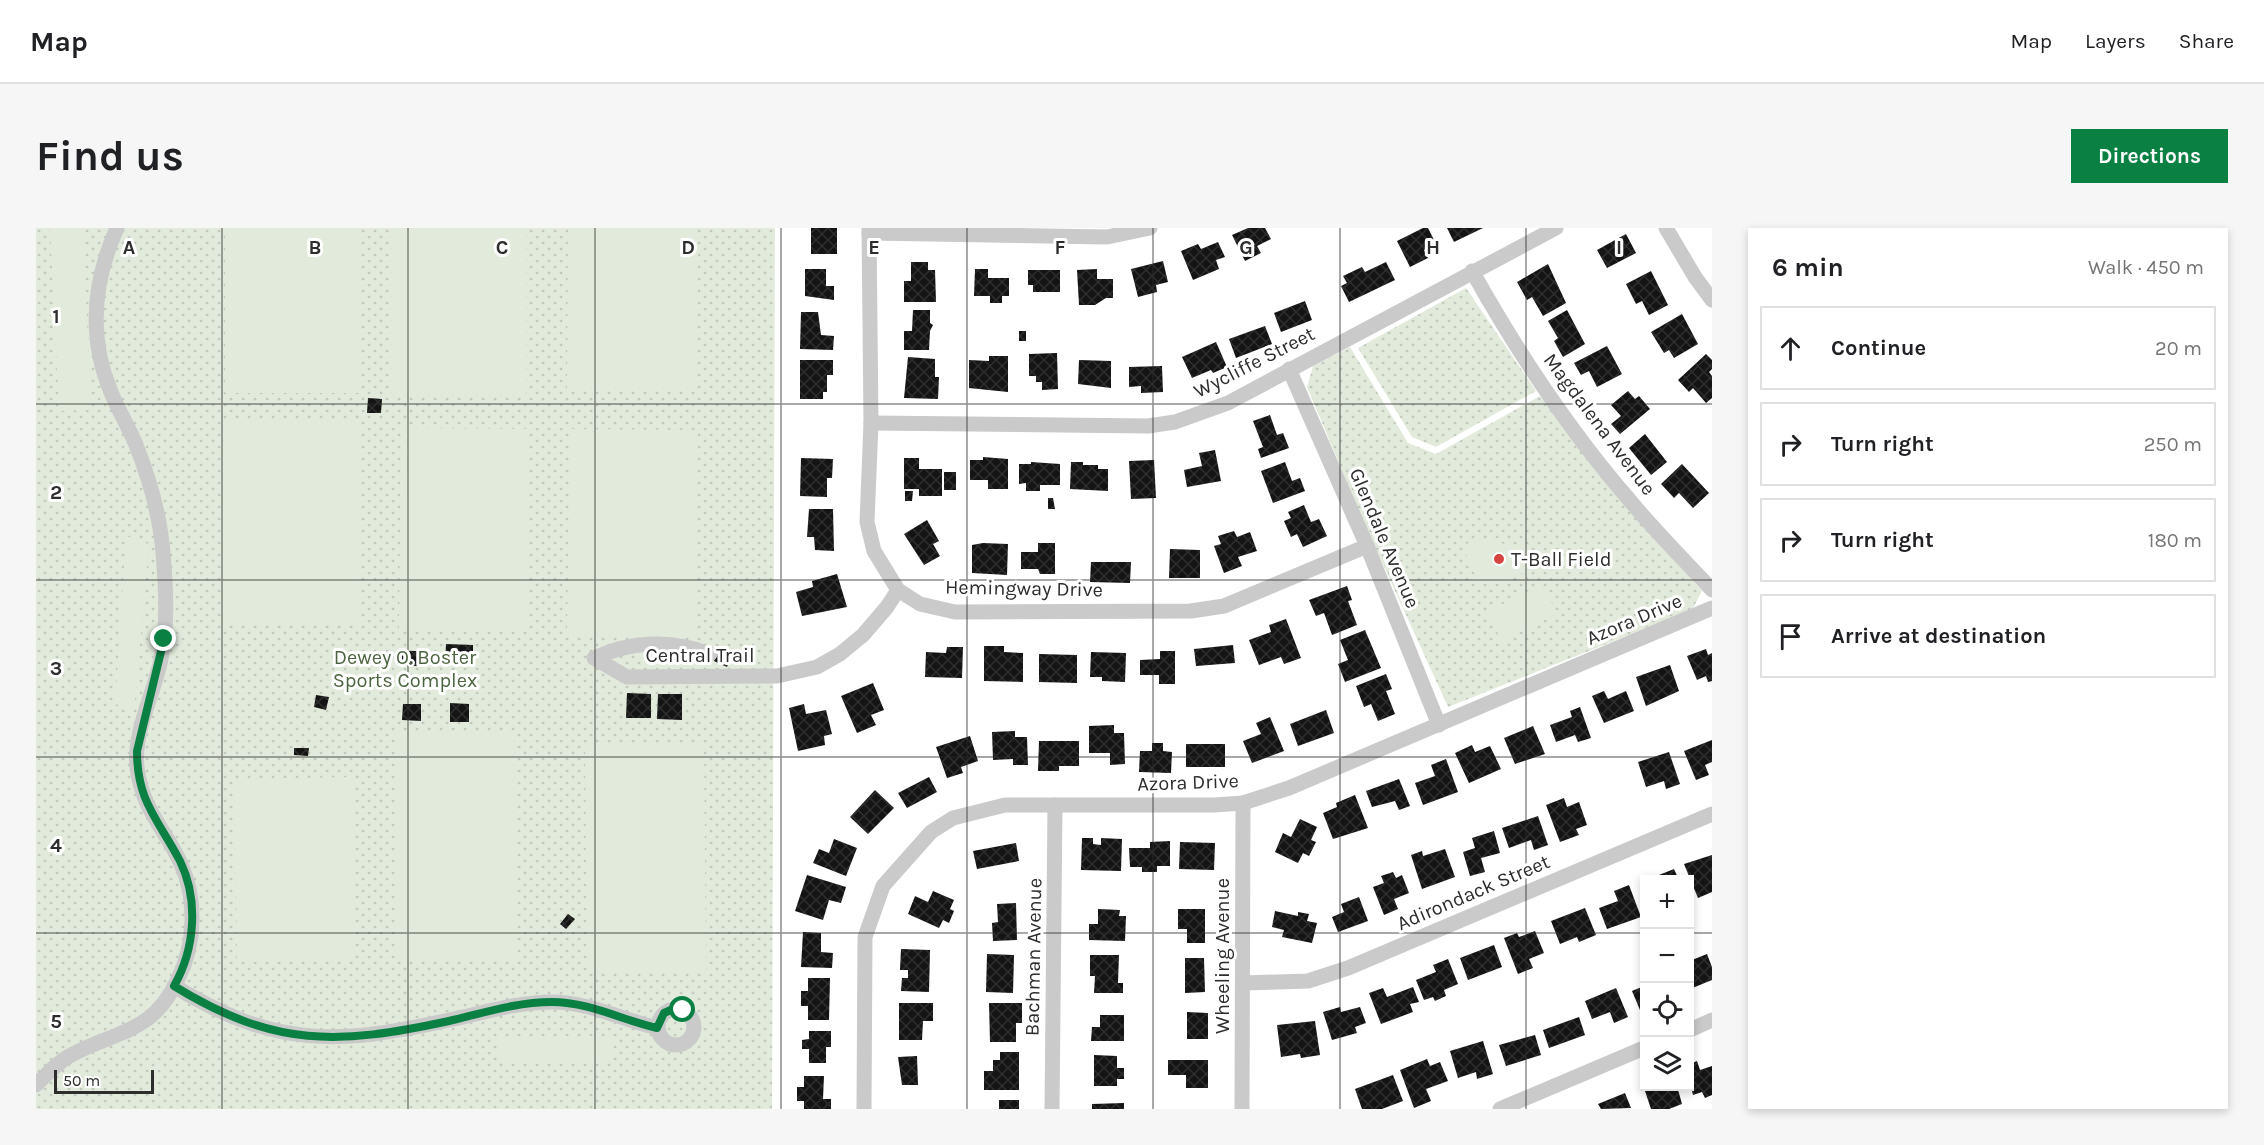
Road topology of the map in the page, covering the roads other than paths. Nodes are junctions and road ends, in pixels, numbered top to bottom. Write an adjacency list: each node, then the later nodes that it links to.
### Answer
1 (117, 228): 20 (street)
2 (1150, 228): 5 (street)
3 (1556, 228): 6 (street, Wycliffe Street)
4 (1666, 228): 7 (street)
5 (869, 230): 9 (street, Hemingway Drive)
6 (1472, 271): 8 (street, Wycliffe Street); 12 (street, Magdalena Avenue)
7 (1712, 300)
8 (1289, 369): 9 (street, Wycliffe Street); 10 (street, Glendale Avenue)
9 (871, 423): 11 (street, Hemingway Drive)
10 (1367, 546): 11 (street, Hemingway Drive); 15 (street, Glendale Avenue)
11 (898, 590): 14 (street, Central Trail)
12 (1712, 590)
13 (1712, 608): 15 (street, Azora Drive)
14 (710, 654)
15 (1439, 725): 16 (street, Azora Drive)
16 (1243, 803): 17 (street, Azora Drive); 19 (street, Wheeling Avenue)
17 (1055, 805): 26 (street, Azora Drive); 27 (street, Bachman Avenue)
18 (1712, 814): 19 (street, Adirondack Street)
19 (1244, 983): 28 (street, Wheeling Avenue)
20 (174, 986): 22 (street); 25 (street)
21 (1712, 1020): 23 (street)
22 (657, 1028)
23 (1694, 1028)
24 (1640, 1050): 29 (street)
25 (36, 1085)
26 (864, 1109)
27 (1052, 1109)
28 (1242, 1109)
29 (1500, 1109)

